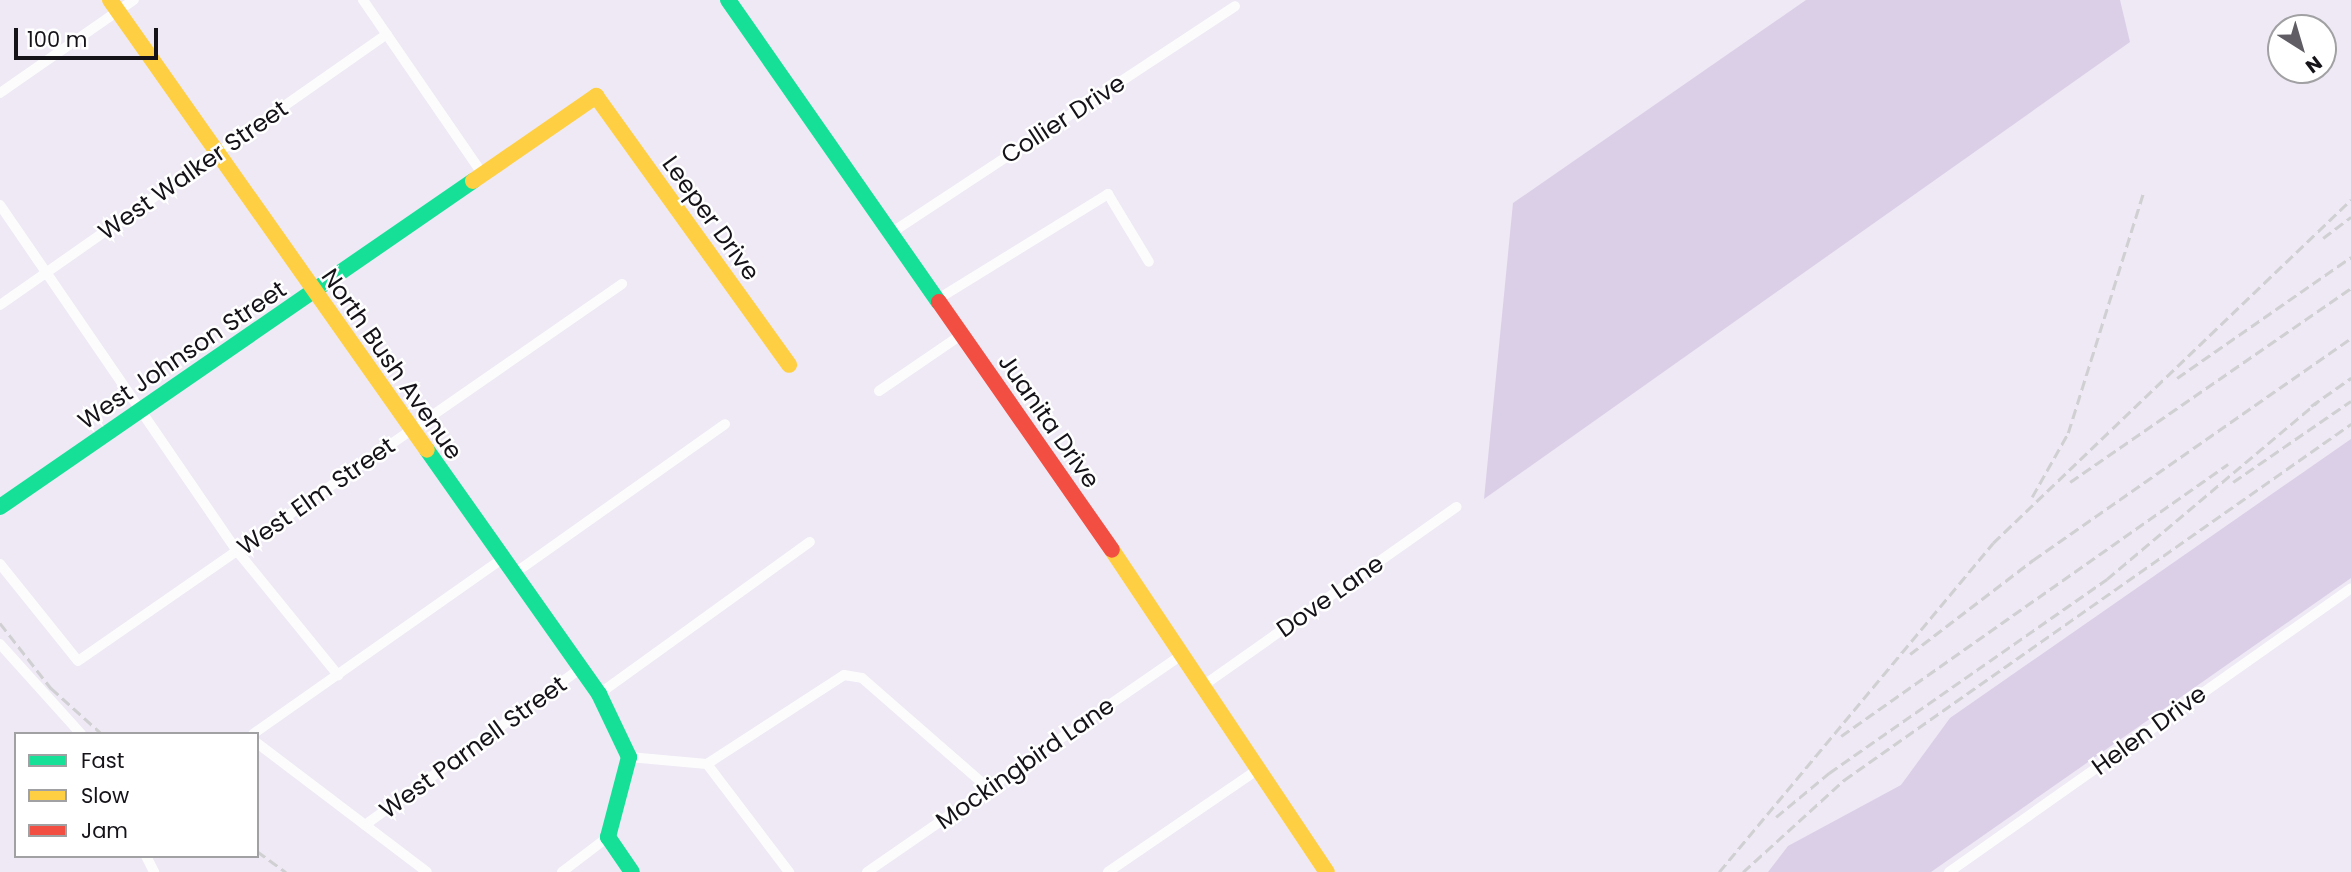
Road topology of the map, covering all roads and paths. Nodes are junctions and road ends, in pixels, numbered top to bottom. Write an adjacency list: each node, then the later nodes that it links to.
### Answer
1 (134, 0): 4 (street)
2 (363, 0): 6 (street)
3 (734, 2): 12 (street, Juanita Drive)
4 (114, 6): 7 (street); 9 (street, North Bush Avenue)
5 (1235, 6): 12 (street, Collier Drive)
6 (387, 34): 9 (street, West Walker Street); 10 (street)
7 (0, 93)
8 (596, 96): 10 (street, West Johnson Street); 20 (street, Leeper Drive)
9 (219, 153): 14 (street, West Walker Street); 16 (street, North Bush Avenue)
10 (482, 173): 16 (street, West Johnson Street)
11 (0, 205): 14 (street)
12 (891, 233): 17 (street, Juanita Drive)
13 (1149, 261): 17 (street)
14 (46, 272): 18 (street, West Walker Street); 22 (street)
15 (622, 284): 24 (street, West Elm Street)
16 (315, 291): 22 (street, West Johnson Street); 24 (street, North Bush Avenue)
17 (938, 299): 19 (street, Juanita Drive)
18 (0, 305)
19 (961, 335): 21 (street); 34 (street, Juanita Drive)
20 (789, 365)
21 (878, 391)
22 (141, 411): 25 (street, West Johnson Street); 28 (street)
23 (725, 424): 31 (street)
24 (410, 429): 28 (street, West Elm Street); 29 (street, North Bush Avenue)
25 (0, 507)
26 (1456, 507): 37 (street, Dove Lane)
27 (810, 542): 38 (street, West Parnell Street)
28 (238, 552): 30 (street, West Elm Street); 36 (street)
29 (501, 561): 31 (street, North Bush Avenue); 36 (street)
30 (0, 564)
31 (512, 575): 35 (street, North Bush Avenue)
32 (2351, 589): 55 (street, Helen Drive)
33 (0, 644): 39 (street)
34 (1184, 653): 37 (street, Juanita Drive); 45 (street, Mockingbird Lane)
35 (580, 669): 38 (street, North Bush Avenue); 46 (street, West Parnell Street)
36 (338, 675): 40 (street)
37 (1204, 685): 44 (street, Juanita Drive)
38 (598, 694): 42 (street, North Bush Avenue)
39 (79, 732)
40 (256, 732)
41 (259, 745): 46 (street)
42 (629, 757): 43 (street); 47 (street)
43 (707, 764): 45 (street); 51 (street)
44 (1260, 768): 53 (street); 54 (street, Juanita Drive)
45 (988, 788): 52 (street, Mockingbird Lane)
46 (365, 825): 48 (street)
47 (608, 837): 49 (street); 50 (street)
48 (427, 872)
49 (562, 872)
50 (632, 872)
51 (789, 872)
52 (867, 872)
53 (1108, 872)
54 (1327, 872)
55 (1949, 872)

